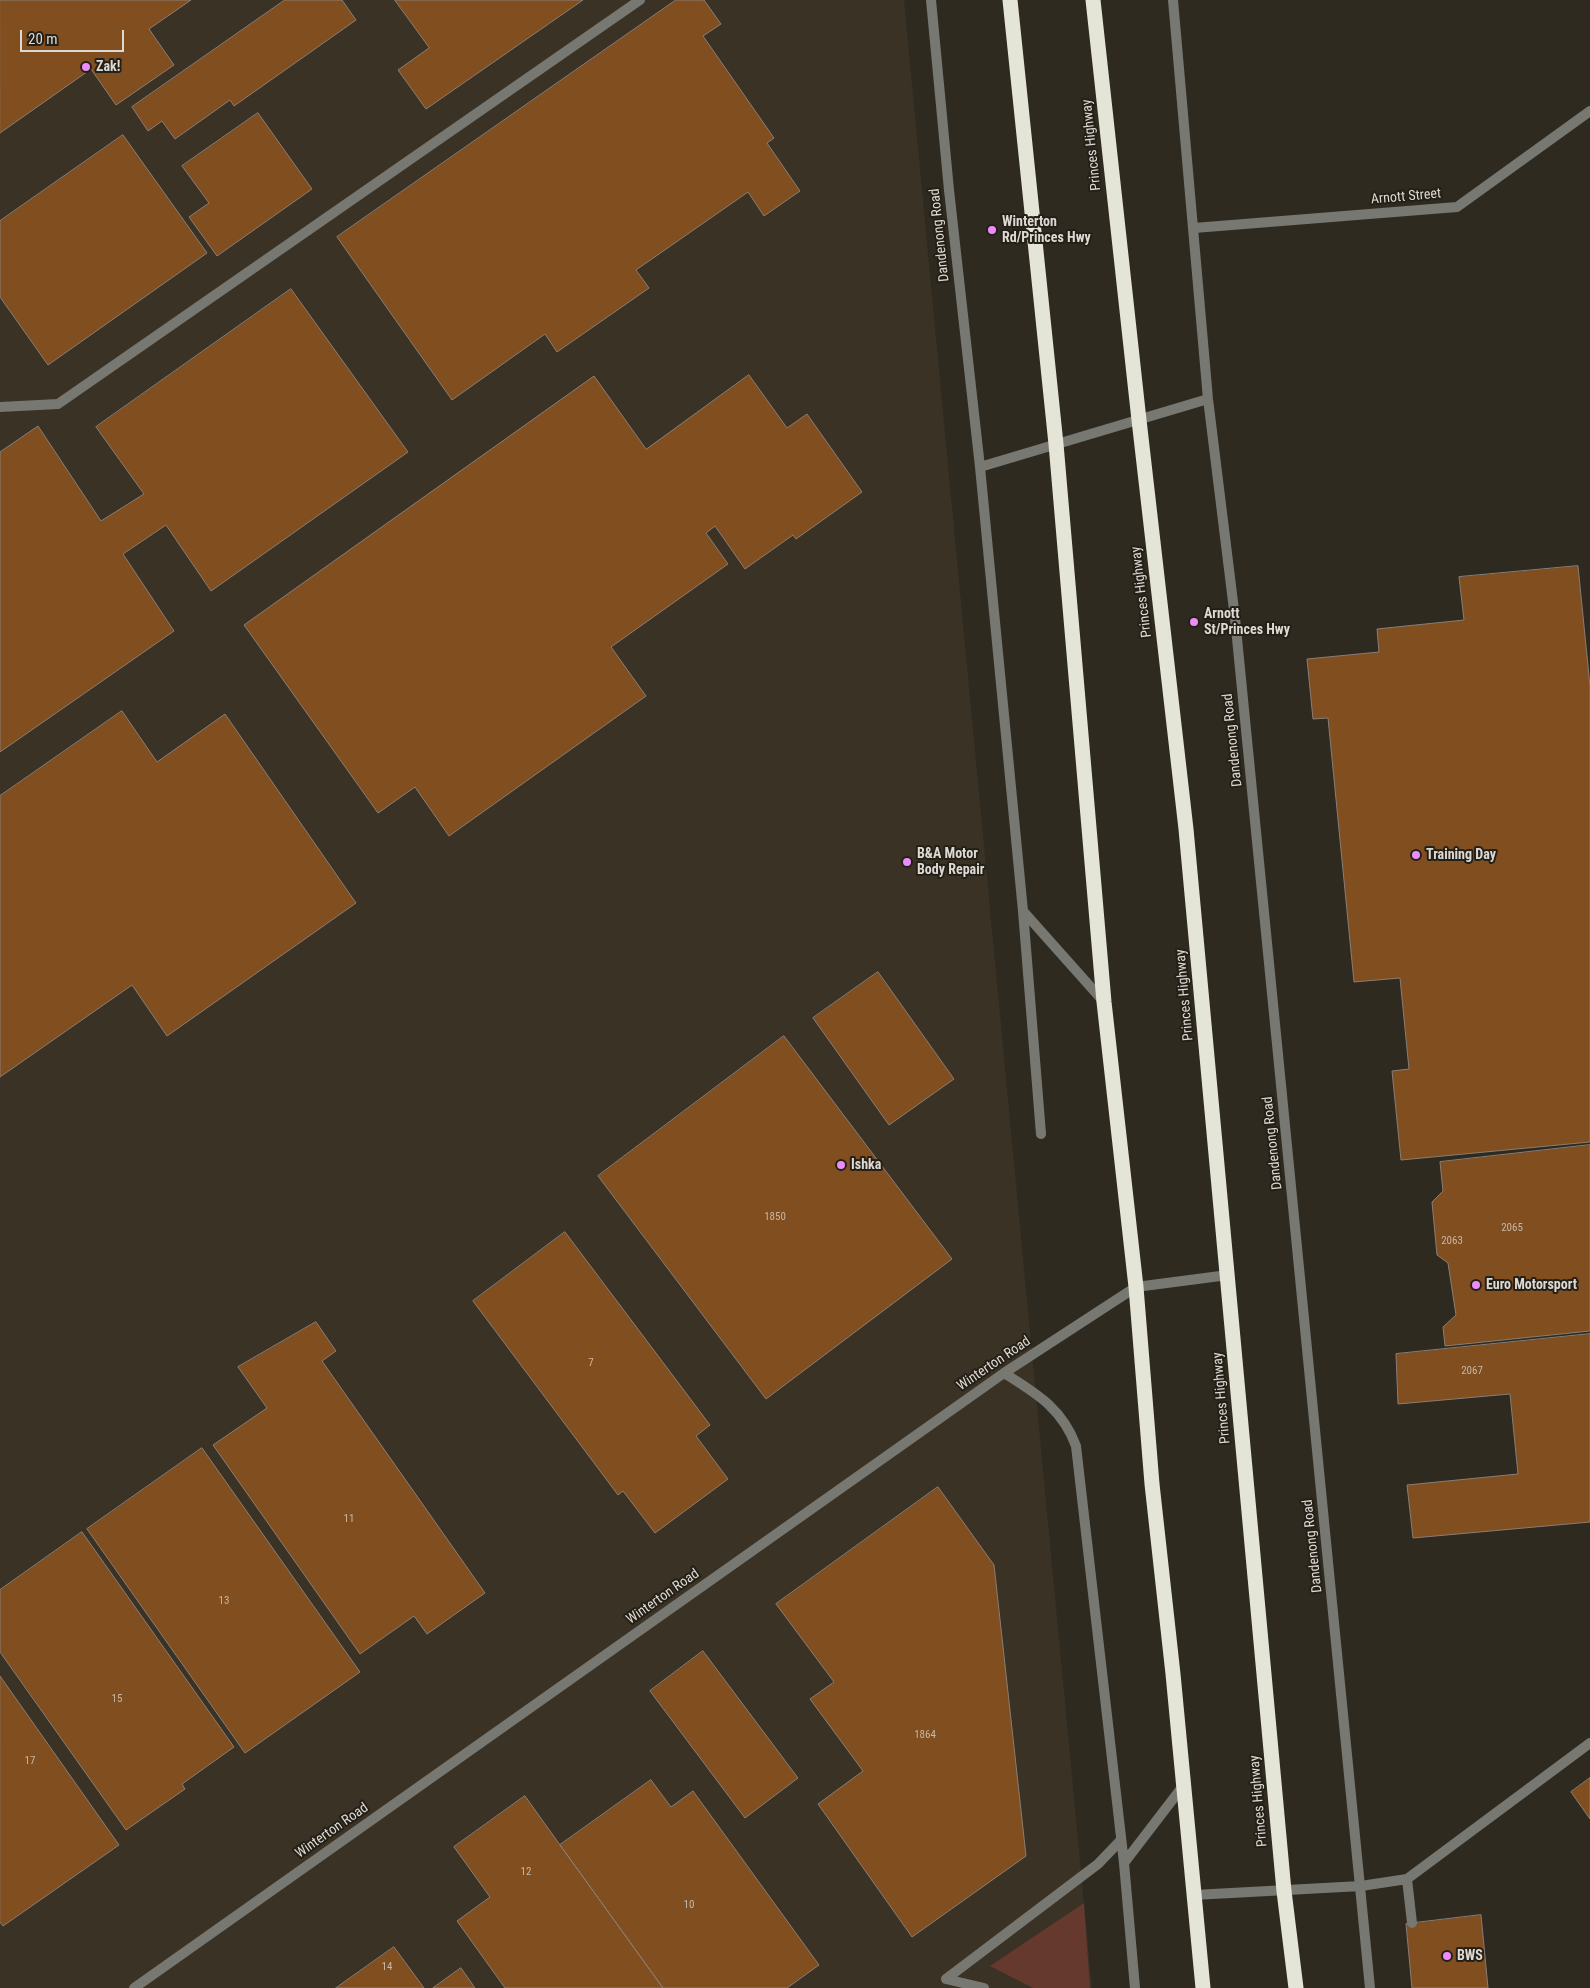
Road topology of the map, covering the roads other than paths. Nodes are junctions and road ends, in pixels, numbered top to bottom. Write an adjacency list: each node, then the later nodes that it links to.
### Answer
1 (640, 0): 9 (street)
2 (931, 0): 12 (street, Dandenong Road)
3 (1010, 0): 11 (highway)
4 (1093, 0): 10 (highway, Princes Highway)
5 (1173, 0): 7 (street, Dandenong Road)
6 (1590, 111): 7 (street, Arnott Street)
7 (1194, 228): 8 (street, Dandenong Road)
8 (1208, 399): 10 (street); 24 (street, Dandenong Road)
9 (0, 407)
10 (1139, 420): 11 (street); 16 (highway, Princes Highway)
11 (1056, 444): 12 (street); 14 (highway)
12 (980, 467): 13 (street, Dandenong Road)
13 (1023, 911): 14 (street); 15 (street, Dandenong Road)
14 (1104, 1002): 17 (highway)
15 (1041, 1134)
16 (1228, 1276): 17 (street, Winterton Road); 25 (highway, Princes Highway)
17 (1136, 1287): 18 (street, Winterton Road); 20 (highway)
18 (1004, 1373): 21 (street); 28 (street, Winterton Road)
19 (1590, 1743): 23 (street)
20 (1183, 1786): 22 (street); 26 (highway)
21 (1121, 1840): 22 (street); 29 (street)
22 (1124, 1863): 30 (street)
23 (1407, 1878): 24 (street); 27 (street)
24 (1361, 1886): 25 (street); 33 (street, Dandenong Road)
25 (1284, 1891): 26 (street); 32 (highway, Princes Highway)
26 (1194, 1895): 31 (highway)
27 (1412, 1923)
28 (134, 1988)
29 (984, 1988)
30 (1135, 1988)
31 (1203, 1988)
32 (1296, 1988)
33 (1370, 1988)

